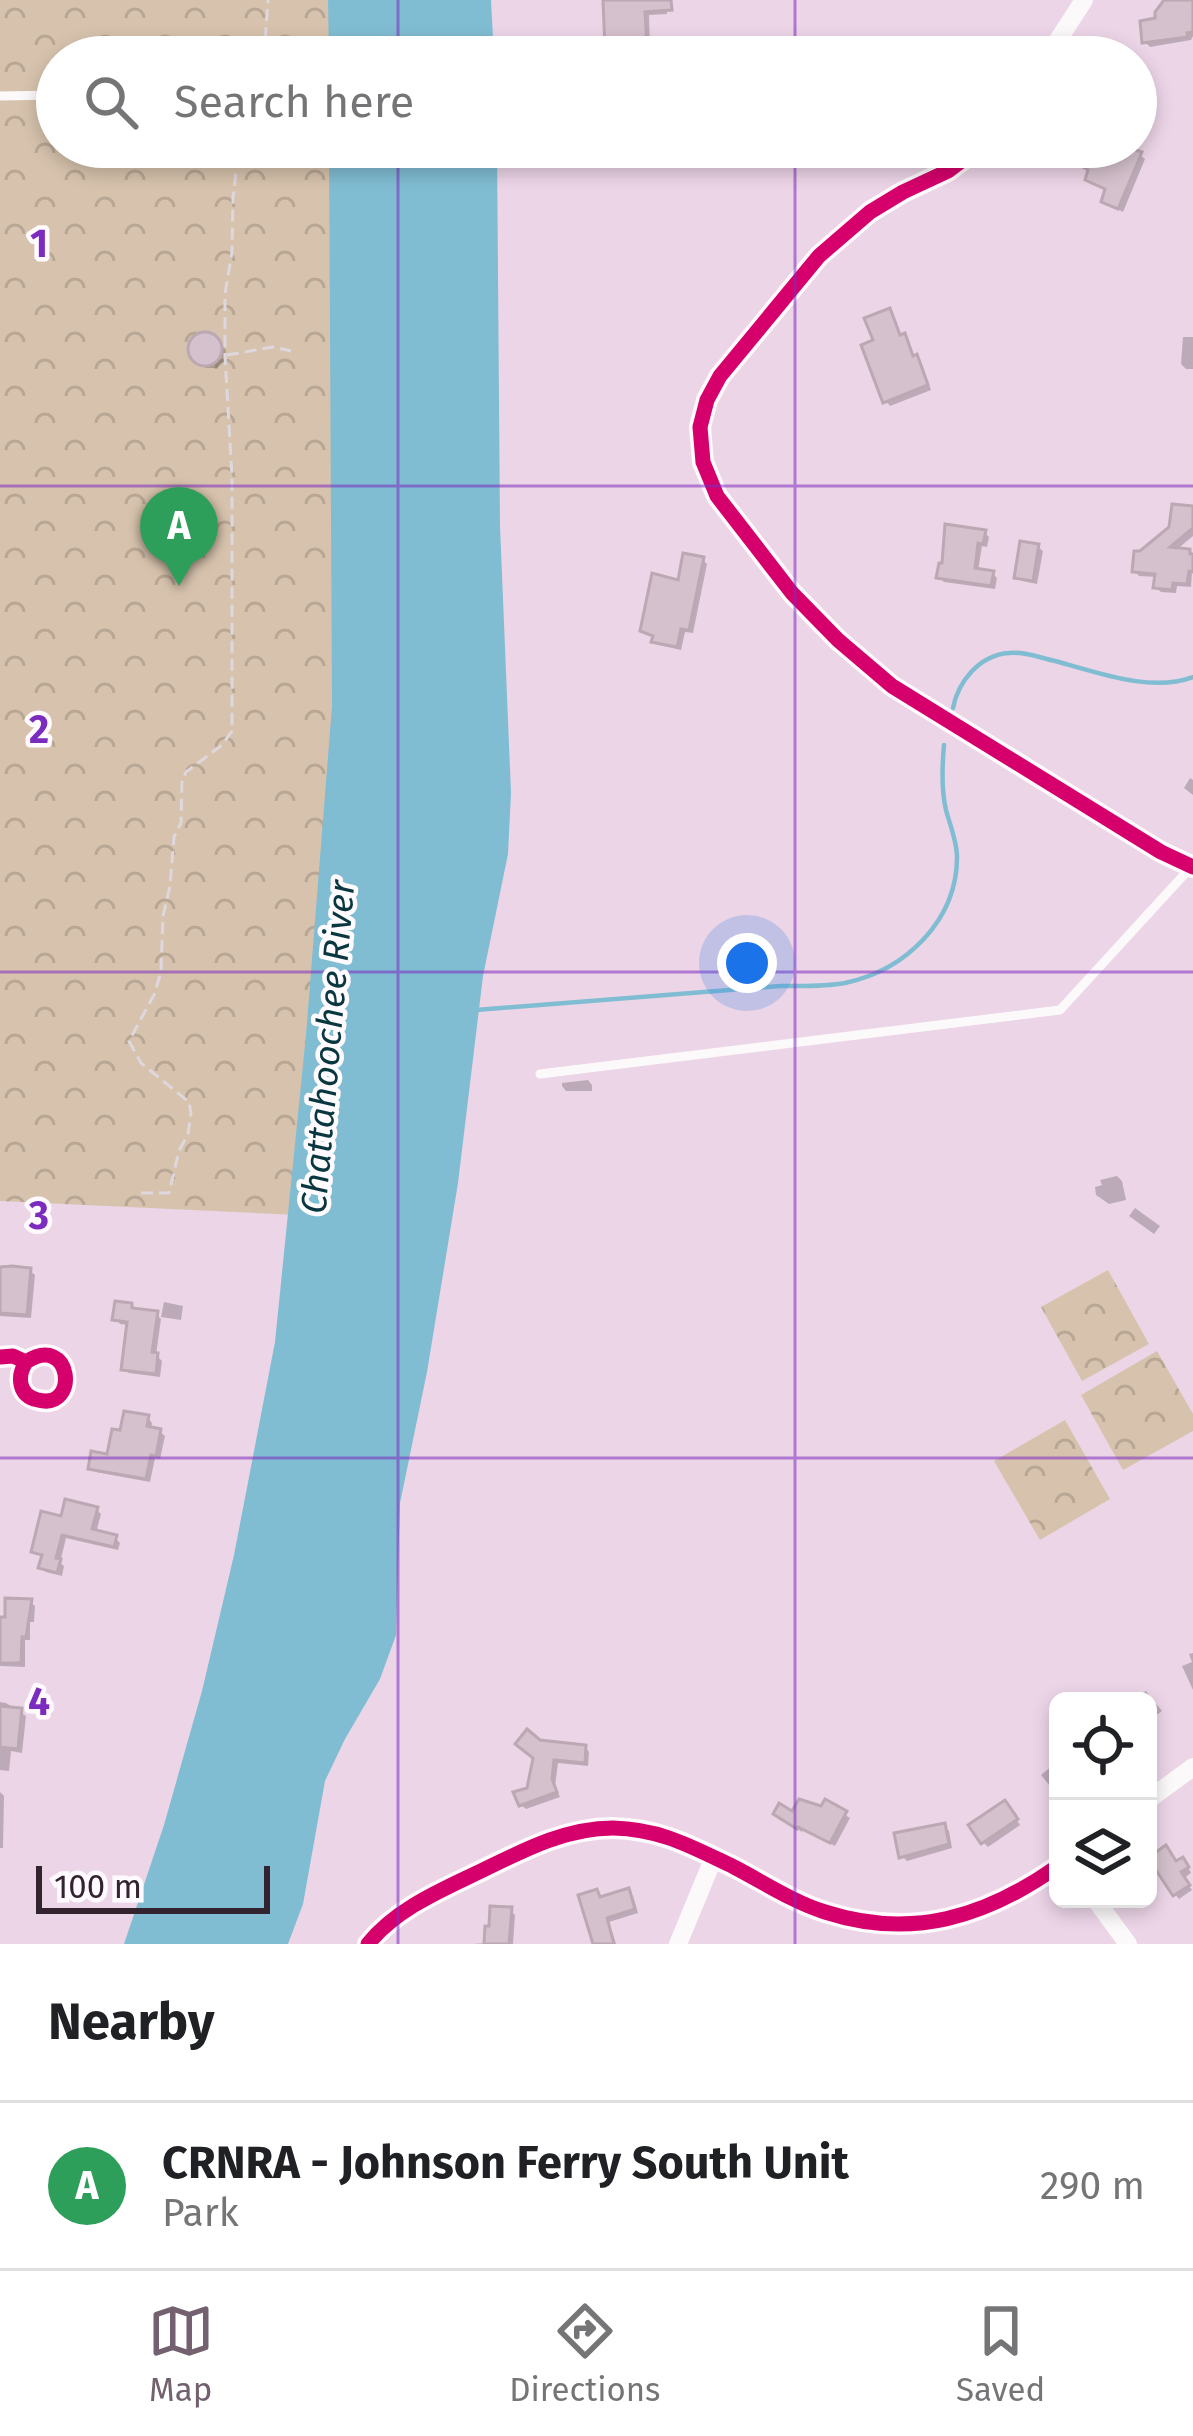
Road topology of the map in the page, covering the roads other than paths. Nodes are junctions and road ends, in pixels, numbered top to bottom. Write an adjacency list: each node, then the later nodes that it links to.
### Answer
1 (1084, 0): 2 (street)
2 (1059, 36)
3 (36, 95): 4 (lane)
4 (0, 96)
5 (952, 168): 6 (street)
6 (1193, 867): 7 (lane)
7 (540, 1074)
8 (0, 1357): 9 (street)
9 (26, 1362)
10 (1193, 1767): 11 (street)
11 (1157, 1793)
12 (713, 1857): 13 (street); 15 (street); 16 (street)
13 (1049, 1872)
14 (1102, 1908): 17 (street)
15 (368, 1944)
16 (678, 1944)
17 (1128, 1944)

